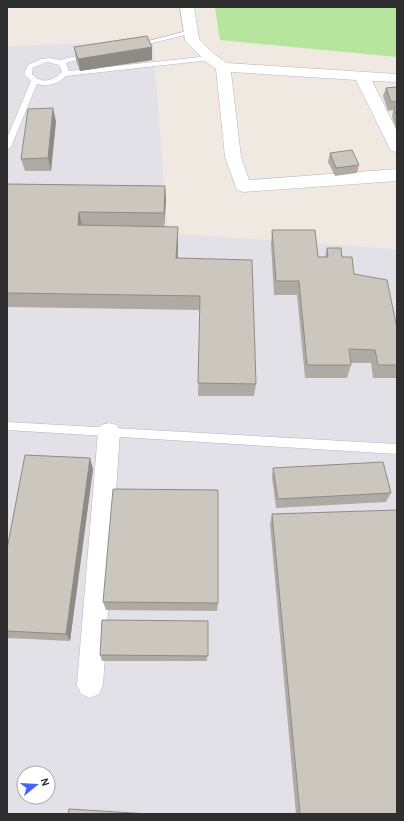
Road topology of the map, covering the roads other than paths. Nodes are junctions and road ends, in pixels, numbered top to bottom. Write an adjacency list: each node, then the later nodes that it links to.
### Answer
1 (187, 7): 2 (street)
2 (191, 32): 3 (lane); 6 (street)
3 (127, 47)
4 (97, 53): 5 (lane)
5 (60, 62): 7 (lane); 10 (lane)
6 (216, 62): 7 (lane); 8 (street); 13 (street)
7 (65, 74): 10 (lane)
8 (362, 76): 9 (street); 12 (street)
9 (397, 78)
10 (34, 81): 11 (lane)
11 (7, 147)
12 (397, 147)
13 (397, 175)
14 (7, 426): 15 (lane)
15 (110, 432): 16 (lane); 17 (street)
16 (397, 449)
17 (90, 685)

